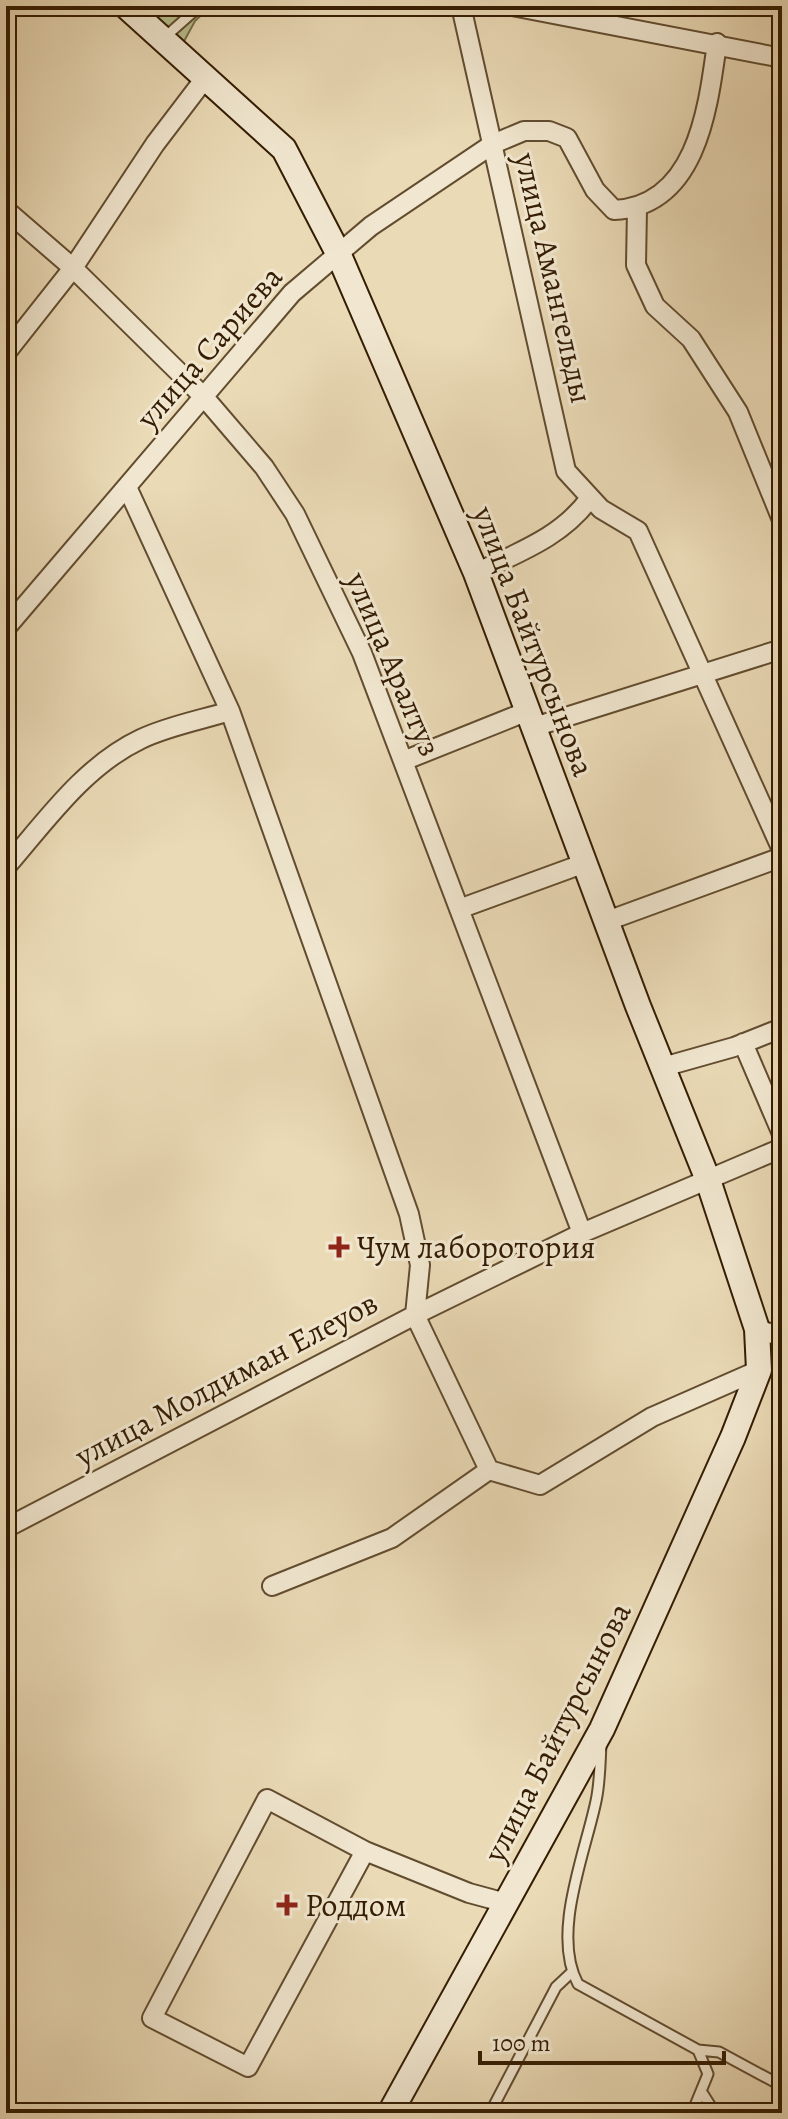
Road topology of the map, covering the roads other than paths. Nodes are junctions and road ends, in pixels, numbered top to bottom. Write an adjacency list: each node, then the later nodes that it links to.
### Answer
1 (126, 6): 5 (street, улица Байтурсынова)
2 (200, 6): 5 (lane)
3 (461, 6): 9 (street, улица Амангельды)
4 (512, 6): 6 (street)
5 (162, 39): 8 (street, улица Байтурсынова)
6 (717, 43): 7 (street); 10 (street)
7 (782, 58)
8 (206, 77): 12 (street, улица Байтурсынова); 13 (street)
9 (493, 144): 10 (street, улица Сариева); 12 (street, улица Сариева); 17 (street, улица Амангельды)
10 (637, 209): 18 (street)
11 (6, 210): 13 (street, улица Аралтуз)
12 (338, 253): 15 (street, улица Сариева); 19 (street, улица Байтурсынова)
13 (73, 268): 14 (street); 15 (street, улица Аралтуз)
14 (6, 353)
15 (204, 397): 16 (street, улица Сариева); 25 (street, улица Аралтуз)
16 (127, 487): 20 (street, улица Сариева); 23 (street)
17 (590, 498): 19 (street); 22 (street, улица Амангельды)
18 (782, 520)
19 (476, 573): 24 (street, улица Байтурсынова)
20 (6, 628)
21 (782, 649): 22 (street)
22 (700, 674): 24 (street); 26 (street)
23 (230, 711): 29 (street); 39 (street)
24 (531, 719): 25 (street); 28 (street, улица Байтурсынова)
25 (403, 761): 30 (street, улица Аралтуз)
26 (782, 850)
27 (782, 857): 31 (street)
28 (585, 863): 30 (street); 31 (street, улица Байтурсынова)
29 (6, 867)
30 (459, 909): 38 (street, улица Аралтуз)
31 (607, 921): 34 (street, улица Байтурсынова)
32 (782, 1028): 33 (street)
33 (743, 1043): 34 (street); 35 (street)
34 (663, 1067): 37 (street, улица Байтурсынова)
35 (782, 1134)
36 (782, 1148): 37 (street, улица Молдиман Елеуов)
37 (708, 1180): 38 (street, улица Молдиман Елеуов); 40 (street, улица Байтурсынова)
38 (582, 1233): 39 (street, улица Молдиман Елеуов)
39 (415, 1315): 43 (street); 44 (street, улица Молдиман Елеуов)
40 (757, 1329): 41 (street); 42 (street, улица Байтурсынова)
41 (782, 1337)
42 (759, 1370): 43 (street); 46 (street, улица Байтурсынова)
43 (489, 1470): 45 (street)
44 (6, 1528)
45 (272, 1586)
46 (602, 1729): 48 (street, улица Байтурсынова); 49 (lane)
47 (365, 1851): 47 (street); 48 (street)
48 (506, 1903): 53 (street, улица Байтурсынова)
49 (572, 1972): 50 (lane); 54 (lane)
50 (698, 2050): 51 (lane); 52 (lane)
51 (782, 2086)
52 (703, 2094): 55 (lane); 56 (lane)
53 (390, 2113)
54 (490, 2113)
55 (692, 2113)
56 (715, 2113)

